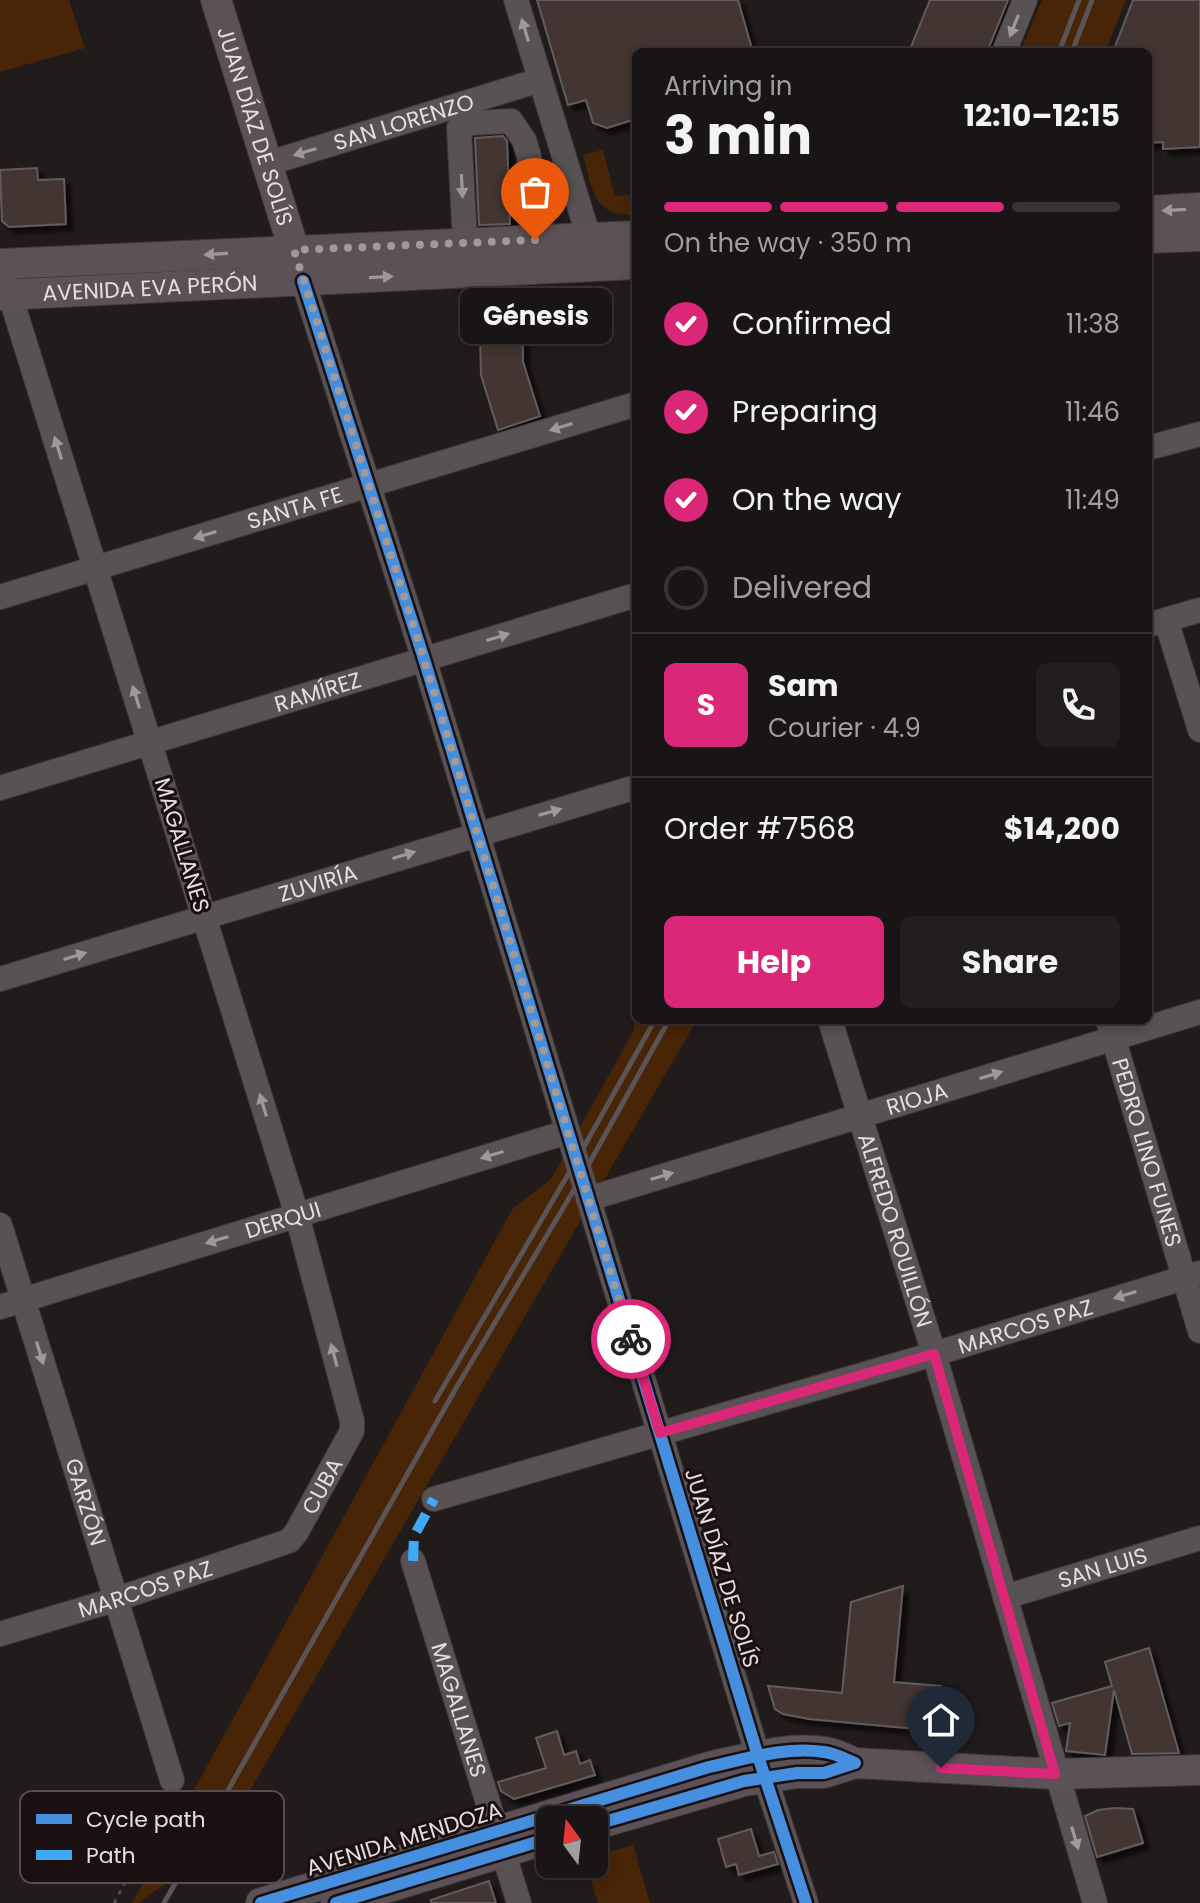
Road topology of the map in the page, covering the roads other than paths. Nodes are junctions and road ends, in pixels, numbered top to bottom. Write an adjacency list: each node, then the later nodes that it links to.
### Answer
1 (216, 0): 8 (main road, JUAN DÍAZ DE SOLÍS)
2 (516, 0): 5 (street, one-way to 2)
3 (1025, 0): 4 (street, one-way to 4)
4 (1006, 48)
5 (540, 80): 6 (street); 8 (street, SAN LORENZO, one-way to 8)
6 (562, 149): 7 (street); 13 (street)
7 (529, 156): 15 (street); 16 (street, one-way to 16)
8 (266, 164): 17 (main road, JUAN DÍAZ DE SOLÍS)
9 (1200, 208): 10 (main road, one-way to 10)
10 (1152, 211)
11 (632, 236): 13 (main road, AVENIDA EVA PERÓN)
12 (1200, 236): 14 (main road)
13 (589, 238): 15 (main road, AVENIDA EVA PERÓN)
14 (1152, 238)
15 (535, 240): 16 (main road, AVENIDA EVA PERÓN)
16 (465, 243): 17 (main road, AVENIDA EVA PERÓN)
17 (294, 250): 18 (main road, AVENIDA EVA PERÓN, one-way to 18); 20 (main road, JUAN DÍAZ DE SOLÍS)
18 (0, 263): 21 (street, MAGALLANES)
19 (632, 264): 20 (main road, AVENIDA EVA PERÓN, one-way to 19)
20 (303, 281): 21 (main road, AVENIDA EVA PERÓN); 25 (street, JUAN DÍAZ DE SOLÍS)
21 (5, 295): 26 (street, MAGALLANES, one-way to 21)
22 (632, 405): 25 (street, SANTA FE, one-way to 25)
23 (1200, 434): 24 (street)
24 (1152, 447)
25 (369, 485): 26 (street, SANTA FE, one-way to 26); 31 (street, JUAN DÍAZ DE SOLÍS)
26 (96, 568): 28 (street, SANTA FE); 33 (street, MAGALLANES, one-way to 26)
27 (632, 596): 31 (street, RAMÍREZ, one-way to 27)
28 (0, 597)
29 (1200, 610): 30 (street)
30 (1157, 622): 32 (street)
31 (424, 659): 33 (street, RAMÍREZ); 36 (street, JUAN DÍAZ DE SOLÍS)
32 (1200, 730)
33 (150, 742): 34 (street, RAMÍREZ); 37 (street, MAGALLANES)
34 (0, 788)
35 (632, 788): 36 (street, ZUVIRÍA, one-way to 35)
36 (475, 834): 37 (street, ZUVIRÍA, one-way to 36); 45 (street, JUAN DÍAZ DE SOLÍS)
37 (205, 916): 38 (street, ZUVIRÍA, one-way to 37); 47 (street, MAGALLANES, one-way to 37)
38 (0, 979)
39 (1200, 1012): 40 (street, RIOJA)
40 (1152, 1021)
41 (831, 1024): 44 (street, ALFREDO ROUILLÓN)
42 (1136, 1024): 43 (street, RIOJA)
43 (1110, 1029): 44 (street, RIOJA, one-way to 43); 49 (street, PEDRO LINO FUNES)
44 (858, 1116): 46 (street, RIOJA, one-way to 44); 52 (street, ALFREDO ROUILLÓN)
45 (567, 1132): 46 (street, JUAN DÍAZ DE SOLÍS); 47 (street, DERQUI, one-way to 47)
46 (588, 1199): 54 (street, JUAN DÍAZ DE SOLÍS)
47 (297, 1215): 50 (street, DERQUI, one-way to 50); 53 (street, MAGALLANES, one-way to 47)
48 (0, 1225): 50 (street, GARZÓN)
49 (1192, 1275): 51 (street, PEDRO LINO FUNES); 52 (street, MARCOS PAZ, one-way to 52)
50 (12, 1303): 60 (street, GARZÓN, one-way to 60)
51 (1200, 1331)
52 (934, 1354): 54 (street, MARCOS PAZ); 59 (street, ALFREDO ROUILLÓN)
53 (352, 1431): 57 (street, CUBA)
54 (660, 1433): 55 (street, MARCOS PAZ); 62 (street, JUAN DÍAZ DE SOLÍS)
55 (434, 1499)
56 (1200, 1538): 59 (street, SAN LUIS)
57 (289, 1541): 60 (street, MARCOS PAZ)
58 (413, 1561): 68 (street, MAGALLANES)
59 (1005, 1597): 64 (street, ALFREDO ROUILLÓN)
60 (117, 1599): 61 (street, MARCOS PAZ); 65 (street, GARZÓN)
61 (0, 1634)
62 (762, 1767): 64 (main road, AVENIDA MENDOZA); 66 (main road, AVENIDA MENDOZA); 68 (main road, AVENIDA MENDOZA); 72 (street, JUAN DÍAZ DE SOLÍS)
63 (1200, 1770): 64 (main road, AVENIDA MENDOZA)
64 (1055, 1774): 73 (street, ALFREDO ROUILLÓN, one-way to 73)
65 (172, 1780)
66 (608, 1821)
67 (536, 1839): 68 (main road, AVENIDA MENDOZA)
68 (500, 1842): 69 (main road, AVENIDA MENDOZA); 70 (main road, AVENIDA MENDOZA); 71 (street, MAGALLANES)
69 (261, 1903)
70 (336, 1903)
71 (519, 1903)
72 (806, 1903)
73 (1095, 1903)

